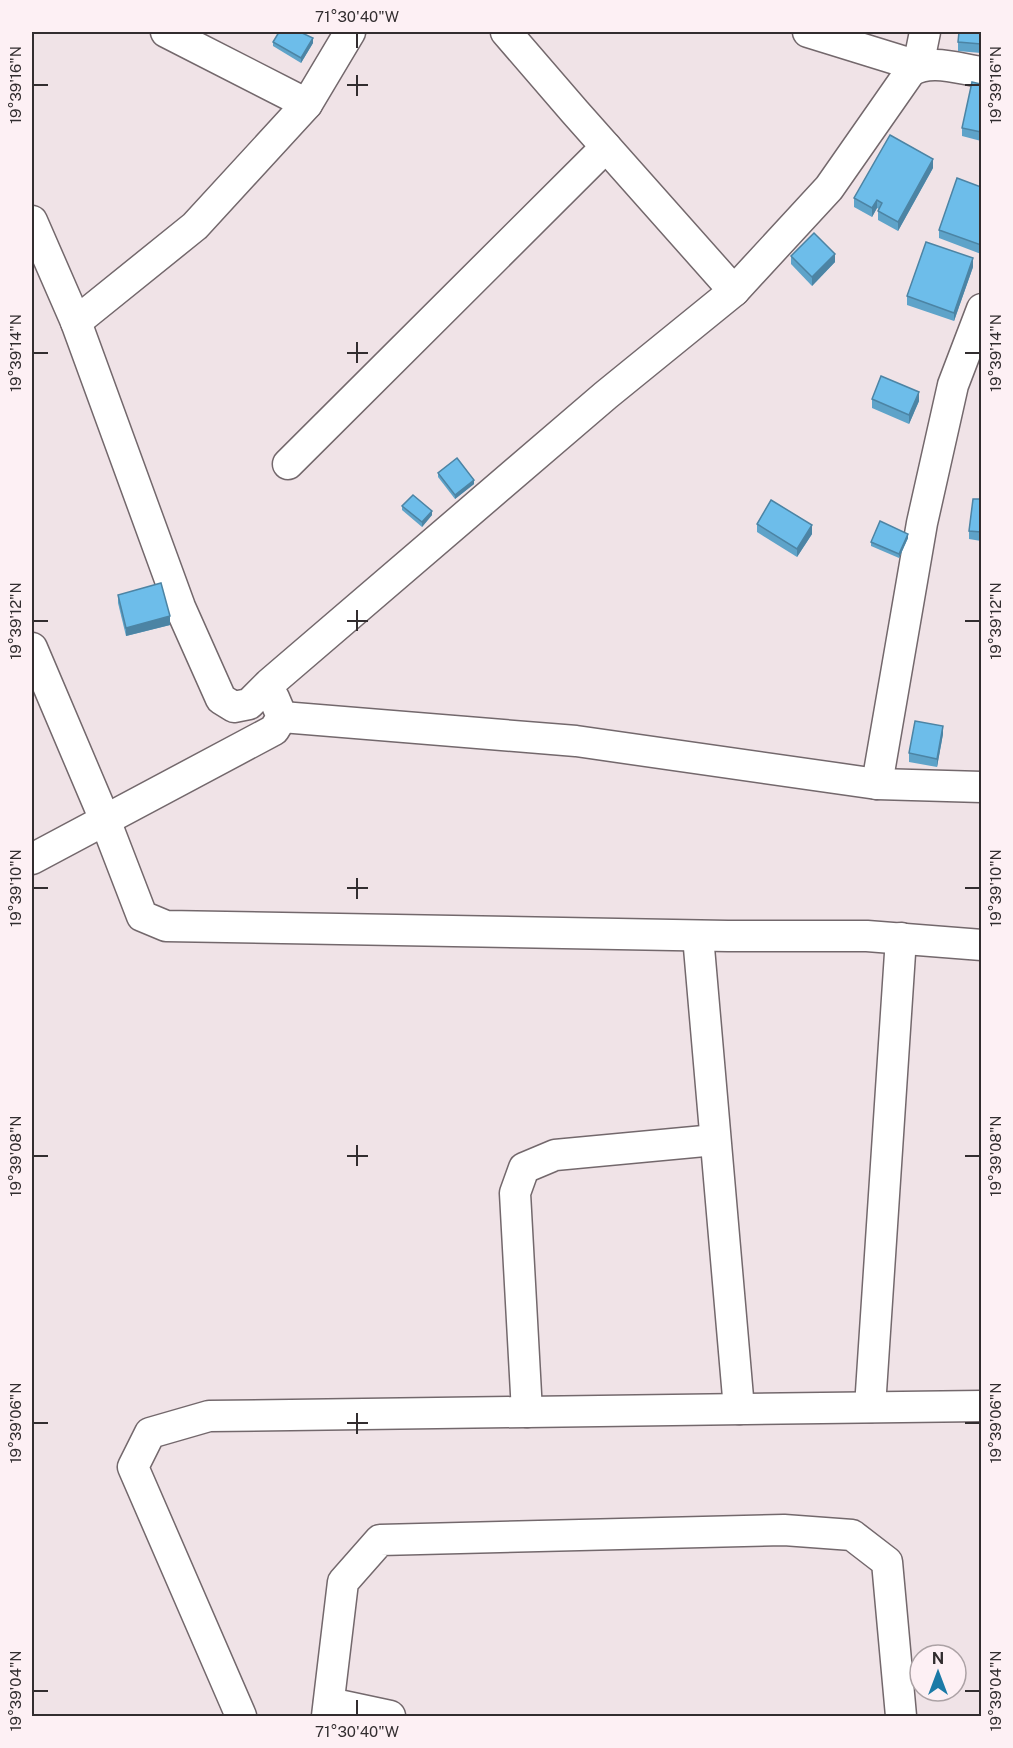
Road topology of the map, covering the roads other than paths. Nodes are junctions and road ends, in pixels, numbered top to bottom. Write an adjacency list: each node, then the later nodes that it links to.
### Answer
1 (166, 32): 9 (street)
2 (350, 32): 9 (street)
3 (506, 32): 10 (street)
4 (808, 32): 6 (street)
5 (925, 32): 7 (street)
6 (840, 37): 7 (street)
7 (918, 66): 8 (street); 12 (street)
8 (981, 72)
9 (307, 104): 14 (street)
10 (606, 147): 12 (street); 15 (street)
11 (32, 221): 14 (street)
12 (734, 291): 17 (street)
13 (981, 309): 19 (street)
14 (76, 322): 17 (street)
15 (288, 464)
16 (32, 648): 21 (street)
17 (269, 684): 18 (street)
18 (282, 717): 19 (street); 21 (street)
19 (878, 784): 20 (street)
20 (981, 787)
21 (105, 820): 22 (street); 23 (street)
22 (32, 859)
23 (698, 936): 24 (street); 26 (street)
24 (901, 938): 25 (street); 28 (street)
25 (981, 945)
26 (716, 1140): 29 (street); 30 (street)
27 (981, 1406): 28 (street)
28 (870, 1407): 29 (street)
29 (739, 1409): 30 (street)
30 (527, 1412): 32 (street)
31 (328, 1710): 33 (street); 34 (street)
32 (241, 1716)
33 (390, 1716)
34 (901, 1716)

